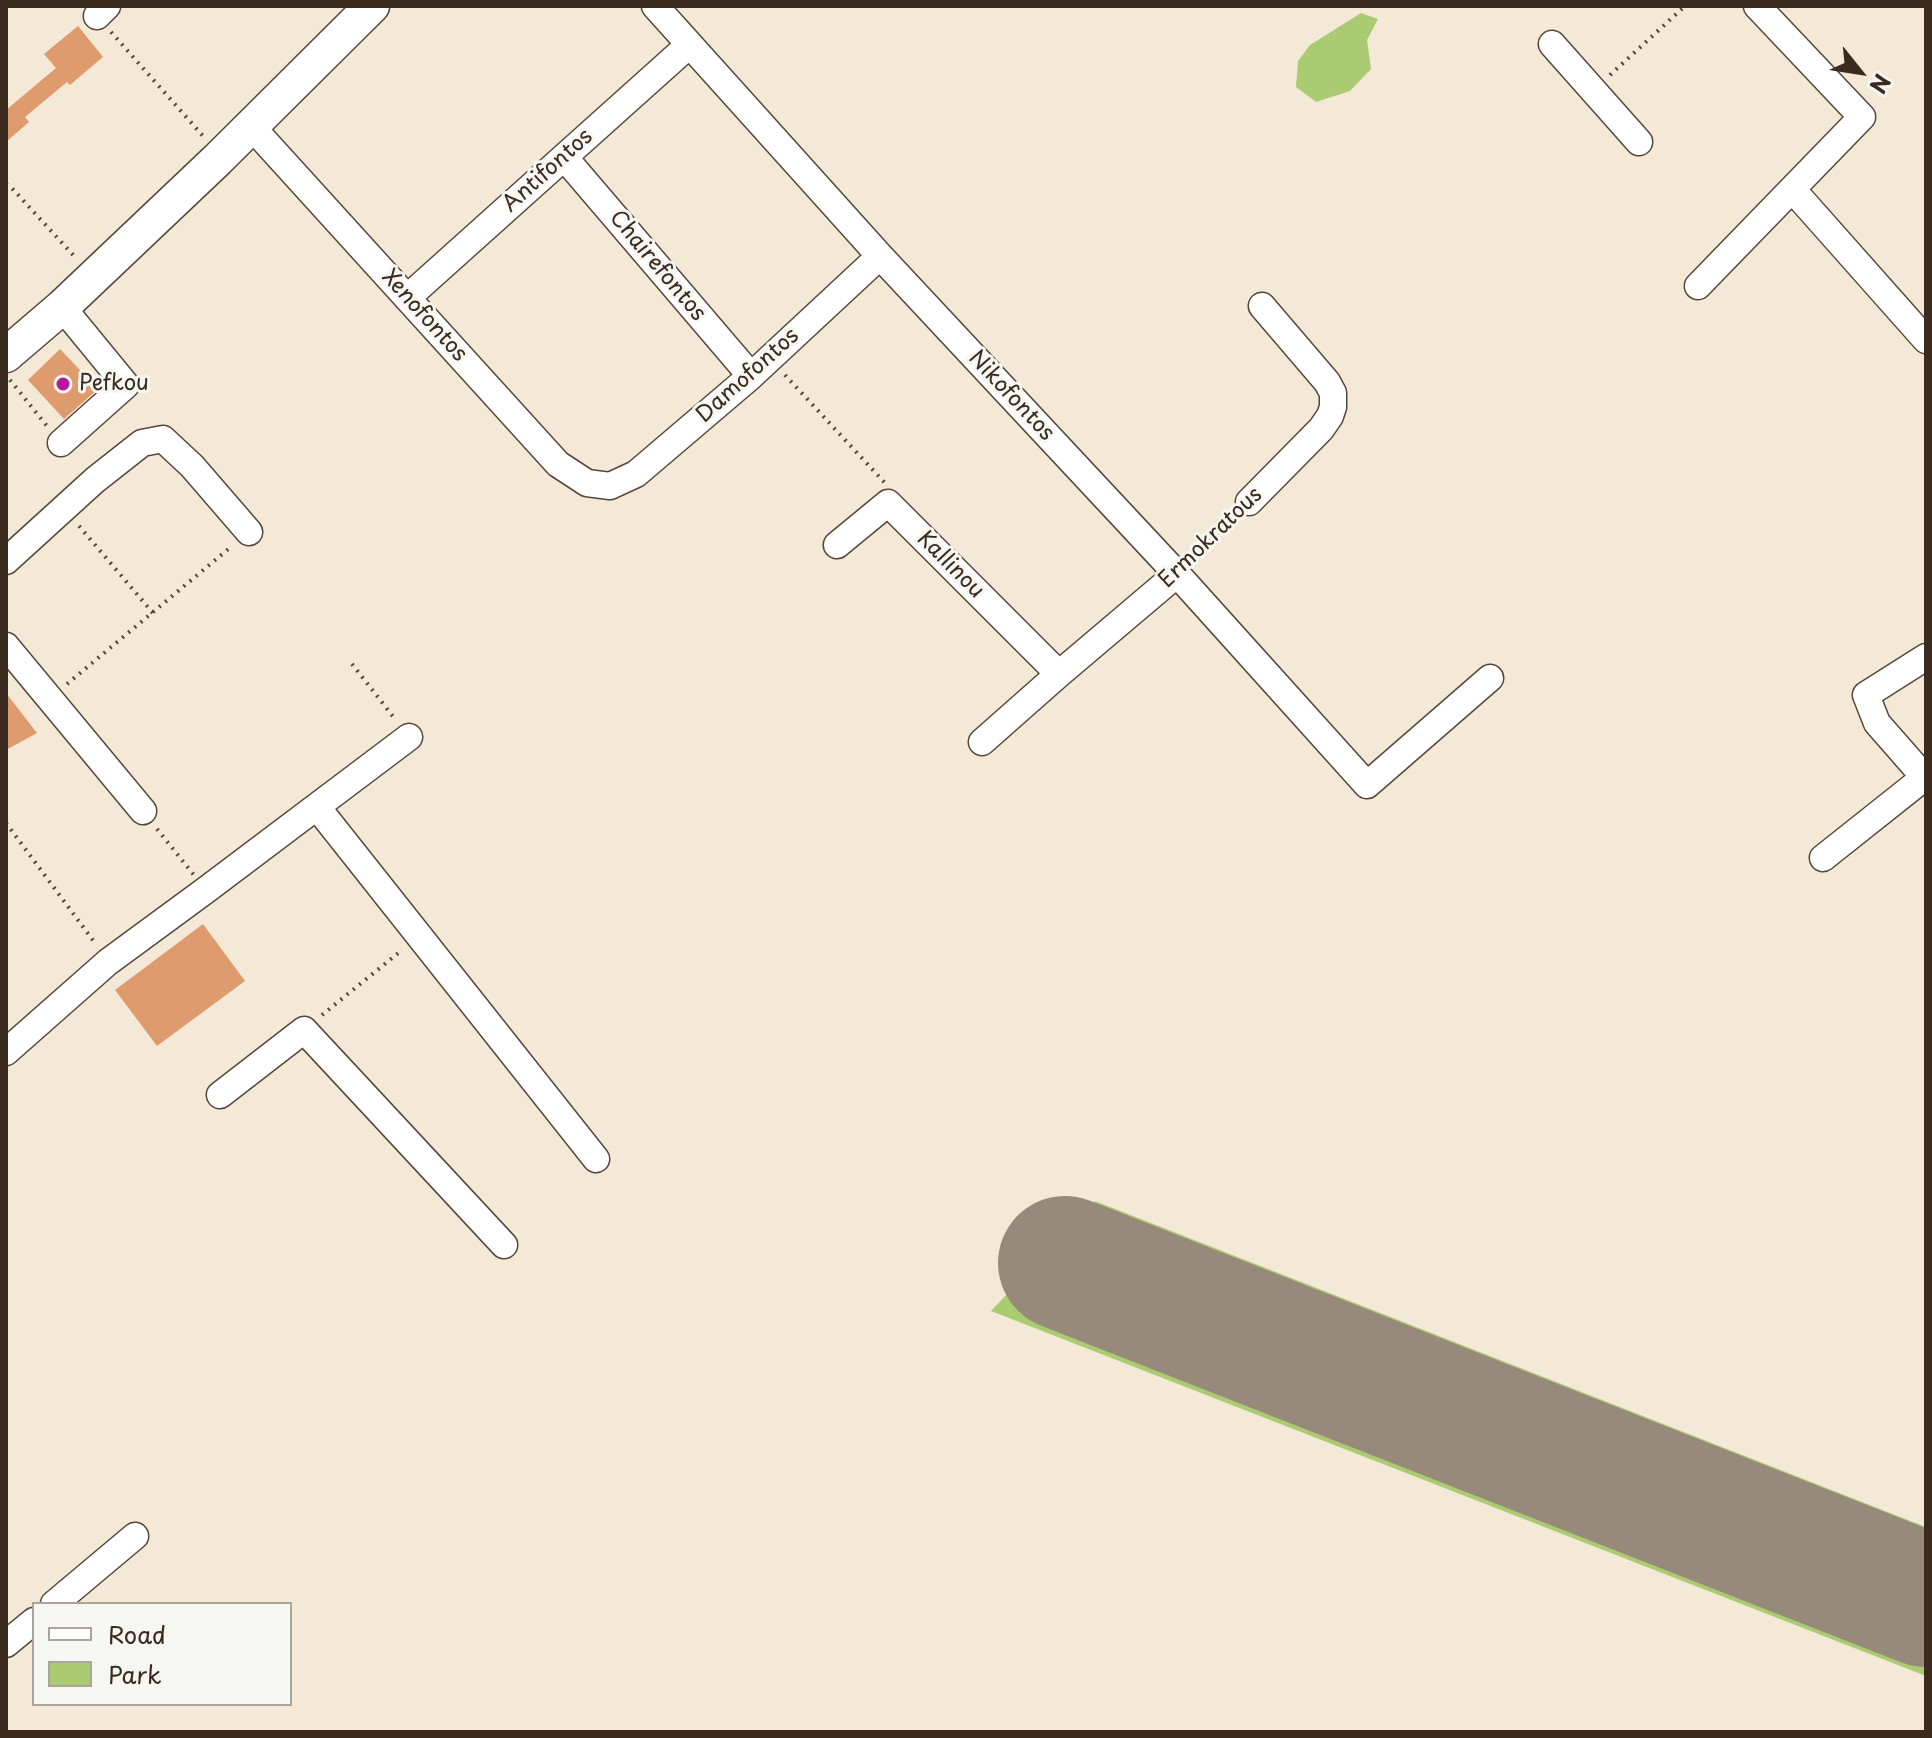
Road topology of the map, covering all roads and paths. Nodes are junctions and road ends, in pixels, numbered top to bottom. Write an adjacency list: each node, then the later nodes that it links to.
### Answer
1 (372, 6): 9 (main road)
2 (655, 6): 7 (street, Nikofontos)
3 (1685, 6): 8 (path)
4 (1757, 6): 14 (street)
5 (102, 11): 11 (path)
6 (1552, 44): 8 (street)
7 (689, 45): 12 (street, Antifontos); 15 (street, Nikofontos)
8 (1593, 91): 10 (street)
9 (251, 126): 11 (main road); 18 (street, Xenofontos)
10 (1639, 142)
11 (221, 156): 16 (main road)
12 (564, 157): 18 (street, Antifontos); 23 (street, Chairefontos)
13 (6, 184): 16 (path)
14 (1792, 189): 17 (street); 21 (street)
15 (880, 256): 23 (street, Damofontos); 32 (street, Nikofontos)
16 (93, 276): 20 (main road)
17 (1698, 286)
18 (407, 298): 25 (street, Xenofontos)
19 (1262, 306): 26 (street, Ermokratous)
20 (62, 307): 22 (main road); 24 (street)
21 (1926, 340)
22 (6, 355)
23 (760, 367): 25 (street, Damofontos); 27 (path)
24 (61, 443)
25 (610, 486)
26 (1249, 502): 32 (path, Ermokratous)
27 (888, 503): 30 (street); 37 (street, Kallinou)
28 (64, 509): 29 (street); 31 (street); 33 (path)
29 (249, 532): 33 (path)
30 (837, 545)
31 (6, 561)
32 (1177, 574): 37 (street, Ermokratous); 38 (street, Nikofontos)
33 (153, 613): 39 (path)
34 (6, 646): 39 (street)
35 (1926, 657): 42 (street)
36 (352, 664): 40 (path)
37 (1059, 674): 41 (street, Ermokratous)
38 (1490, 678)
39 (50, 699): 44 (street)
40 (409, 737): 43 (street)
41 (982, 742)
42 (1925, 778): 46 (street)
43 (317, 807): 47 (street); 48 (street)
44 (143, 811): 47 (path)
45 (6, 823): 49 (path)
46 (1823, 858)
47 (206, 890): 49 (street)
48 (419, 936): 50 (path); 53 (street)
49 (108, 962): 51 (street)
50 (304, 1030): 52 (street); 54 (street)
51 (6, 1052)
52 (220, 1095)
53 (596, 1159)
54 (504, 1245)
55 (135, 1536): 56 (street)
56 (56, 1602)
57 (32, 1623): 58 (street)
58 (6, 1644)

